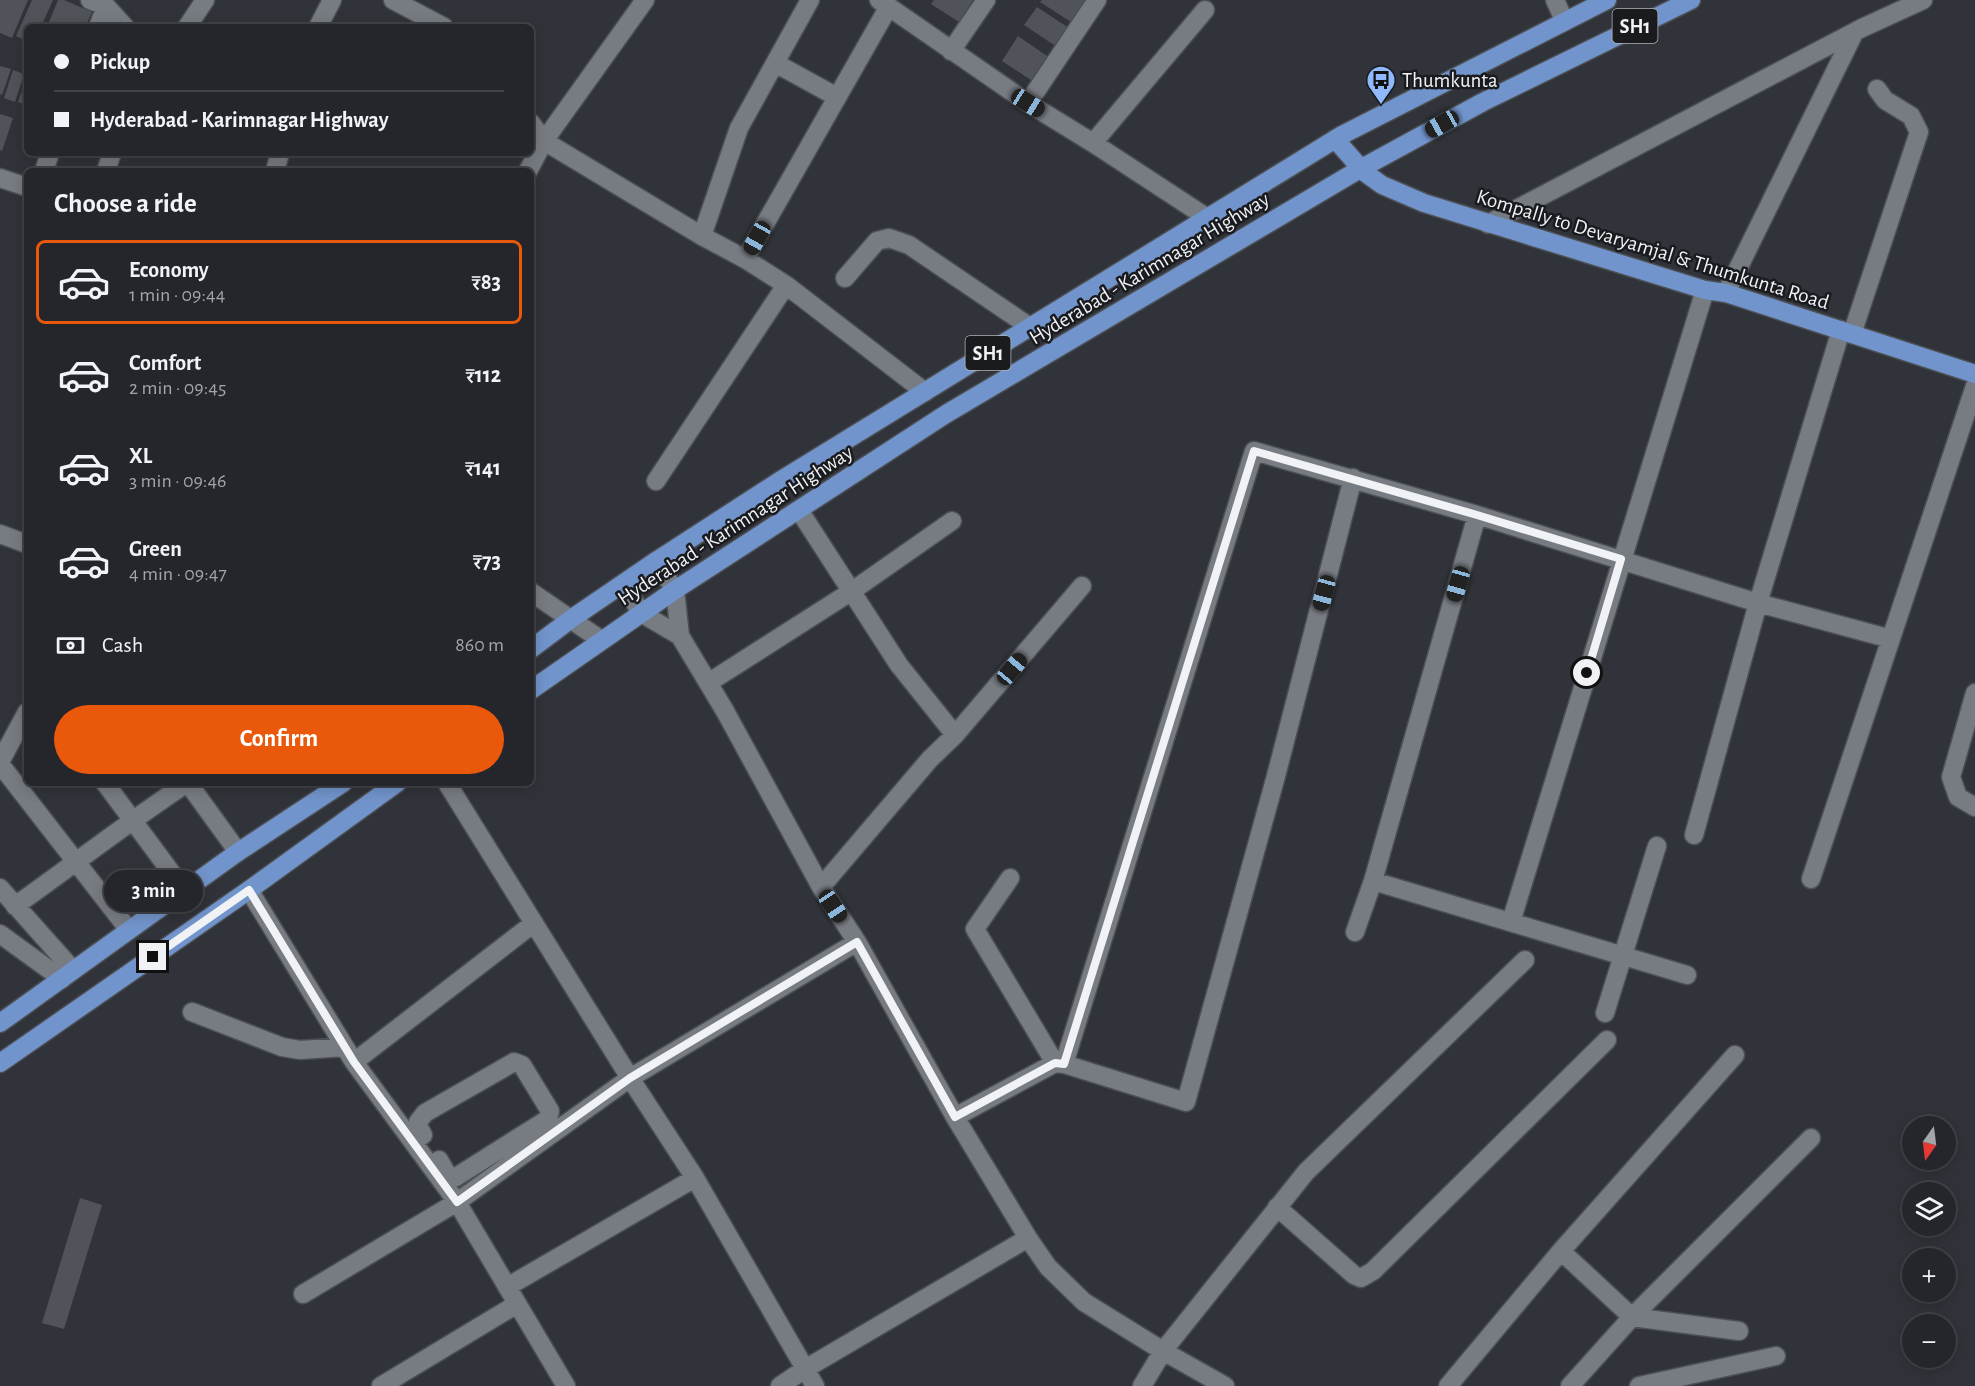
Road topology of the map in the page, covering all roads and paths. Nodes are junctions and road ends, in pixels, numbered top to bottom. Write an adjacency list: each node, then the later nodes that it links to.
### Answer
1 (205, 0): 18 (street)
2 (332, 0): 19 (street)
3 (393, 0): 20 (street)
4 (645, 0): 29 (street)
5 (810, 0): 23 (street)
6 (986, 0): 22 (street)
7 (1097, 0): 26 (street)
8 (1555, 0): 15 (street)
9 (1607, 0): 15 (main road, Hyderabad - Karimnagar Highway / SH1)
10 (1691, 0): 32 (main road, Hyderabad - Karimnagar Highway / SH1)
11 (1923, 0): 21 (street)
12 (98, 3): 16 (street); 17 (street)
13 (884, 4): 22 (street); 25 (street)
14 (1205, 10): 30 (street)
15 (1564, 20): 28 (main road, Hyderabad - Karimnagar Highway / SH1)
16 (98, 24)
17 (122, 24)
18 (189, 24)
19 (320, 24)
20 (438, 24)
21 (1854, 33): 36 (street); 42 (street)
22 (951, 51): 26 (street)
23 (775, 63): 25 (street); 37 (street)
24 (1877, 89): 44 (street)
25 (837, 97): 38 (street)
26 (1028, 103): 30 (street)
27 (534, 127): 29 (street)
28 (1335, 139): 32 (main road, Kompally to Devaryamjal & Thumkunta Road); 35 (main road, Hyderabad - Karimnagar Highway / SH1)
29 (544, 141): 31 (street); 37 (street)
30 (1093, 143): 35 (street)
31 (530, 168)
32 (1360, 169): 36 (main road, Kompally to Devaryamjal & Thumkunta Road); 50 (main road, Hyderabad - Karimnagar Highway / SH1)
33 (0, 178): 34 (street)
34 (24, 186)
35 (1206, 218): 43 (main road, Hyderabad - Karimnagar Highway / SH1)
36 (1488, 224): 41 (main road, Kompally to Devaryamjal & Thumkunta Road)
37 (702, 236): 38 (street)
38 (746, 259): 40 (street)
39 (845, 278): 43 (street)
40 (786, 285): 47 (street); 49 (street)
41 (1705, 290): 42 (main road, Kompally to Devaryamjal & Thumkunta Road); 55 (street)
42 (1726, 293): 44 (main road, Kompally to Devaryamjal & Thumkunta Road)
43 (1030, 327): 47 (main road, Hyderabad - Karimnagar Highway / SH1)
44 (1847, 332): 45 (main road, Kompally to Devaryamjal & Thumkunta Road); 62 (street)
45 (1975, 374)
46 (1975, 386): 66 (street)
47 (925, 392): 56 (main road, Hyderabad - Karimnagar Highway / SH1)
48 (1353, 478): 51 (street); 112 (street); 112 (street)
49 (656, 481)
50 (799, 510): 59 (main road, Hyderabad - Karimnagar Highway / SH1); 60 (street)
51 (1477, 515): 55 (street); 89 (street)
52 (952, 521): 60 (street)
53 (0, 534): 54 (street)
54 (24, 543)
55 (1621, 559): 62 (street); 95 (street)
56 (657, 561): 57 (main road, Hyderabad - Karimnagar Highway / SH1); 59 (street)
57 (624, 584): 63 (street); 64 (main road, Hyderabad - Karimnagar Highway / SH1)
58 (1082, 586): 73 (street)
59 (675, 590): 63 (main road, Hyderabad - Karimnagar Highway / SH1); 65 (street)
60 (852, 591): 69 (street); 73 (street)
61 (534, 594): 64 (street)
62 (1758, 603): 66 (street); 83 (street)
63 (642, 613): 65 (street); 67 (main road, Hyderabad - Karimnagar Highway / SH1)
64 (571, 619): 67 (street); 68 (main road, Hyderabad - Karimnagar Highway / SH1)
65 (680, 636): 69 (street)
66 (1891, 639): 88 (street)
67 (601, 640): 70 (main road, Hyderabad - Karimnagar Highway / SH1)
68 (534, 647)
69 (708, 683): 91 (street)
70 (534, 688)
71 (1975, 693): 81 (street)
72 (24, 717): 74 (street)
73 (956, 735): 91 (street)
74 (0, 763): 86 (street)
75 (107, 786): 82 (street)
76 (182, 786): 82 (street)
77 (189, 786): 85 (street)
78 (338, 786): 85 (main road)
79 (394, 786): 92 (main road)
80 (449, 786): 96 (street)
81 (1975, 807)
82 (133, 819): 86 (street); 93 (street)
83 (1694, 835)
84 (1657, 846): 101 (street)
85 (238, 852): 93 (main road)
86 (76, 863): 94 (street); 97 (street)
87 (1010, 878): 112 (street)
88 (1811, 879)
89 (1373, 881): 95 (street); 98 (street)
90 (0, 888): 94 (street)
91 (821, 888): 100 (street)
92 (249, 890): 109 (street); 111 (main road)
93 (185, 891): 97 (main road)
94 (15, 906): 103 (street)
95 (1511, 922): 101 (street)
96 (534, 923): 109 (street); 113 (street)
97 (129, 930): 103 (main road)
98 (1355, 932)
99 (0, 934): 103 (street)
100 (857, 942): 113 (street); 114 (street)
101 (1623, 956): 104 (street); 106 (street)
102 (1525, 960): 120 (street)
103 (67, 975): 107 (main road)
104 (1687, 975)
105 (192, 1012): 109 (street)
106 (1605, 1013)
107 (0, 1023)
108 (1607, 1040): 120 (street)
109 (350, 1054): 116 (street)
110 (1735, 1054): 122 (street)
111 (0, 1063)
112 (1060, 1063): 114 (street)
113 (630, 1078): 118 (street); 119 (street)
114 (955, 1117): 121 (street)
115 (1811, 1138): 126 (street)
116 (413, 1142): 117 (street); 117 (street)
117 (428, 1163): 119 (street)
118 (695, 1178): 123 (street); 130 (street)
119 (457, 1202): 123 (street); 124 (street)
120 (1277, 1207): 128 (street)
121 (1028, 1238): 128 (street); 130 (street)
122 (1561, 1251): 126 (street); 137 (street)
123 (507, 1287): 125 (street)
124 (303, 1294)
125 (517, 1304): 131 (street); 132 (street)
126 (1632, 1317): 127 (street); 138 (street)
127 (1739, 1331)
128 (1163, 1351): 135 (street); 136 (street)
129 (1776, 1356): 139 (street)
130 (805, 1369): 133 (street); 134 (street)
131 (381, 1386)
132 (566, 1386)
133 (780, 1386)
134 (815, 1386)
135 (1142, 1386)
136 (1225, 1386)
137 (1448, 1386)
138 (1570, 1386)
139 (1639, 1386)

